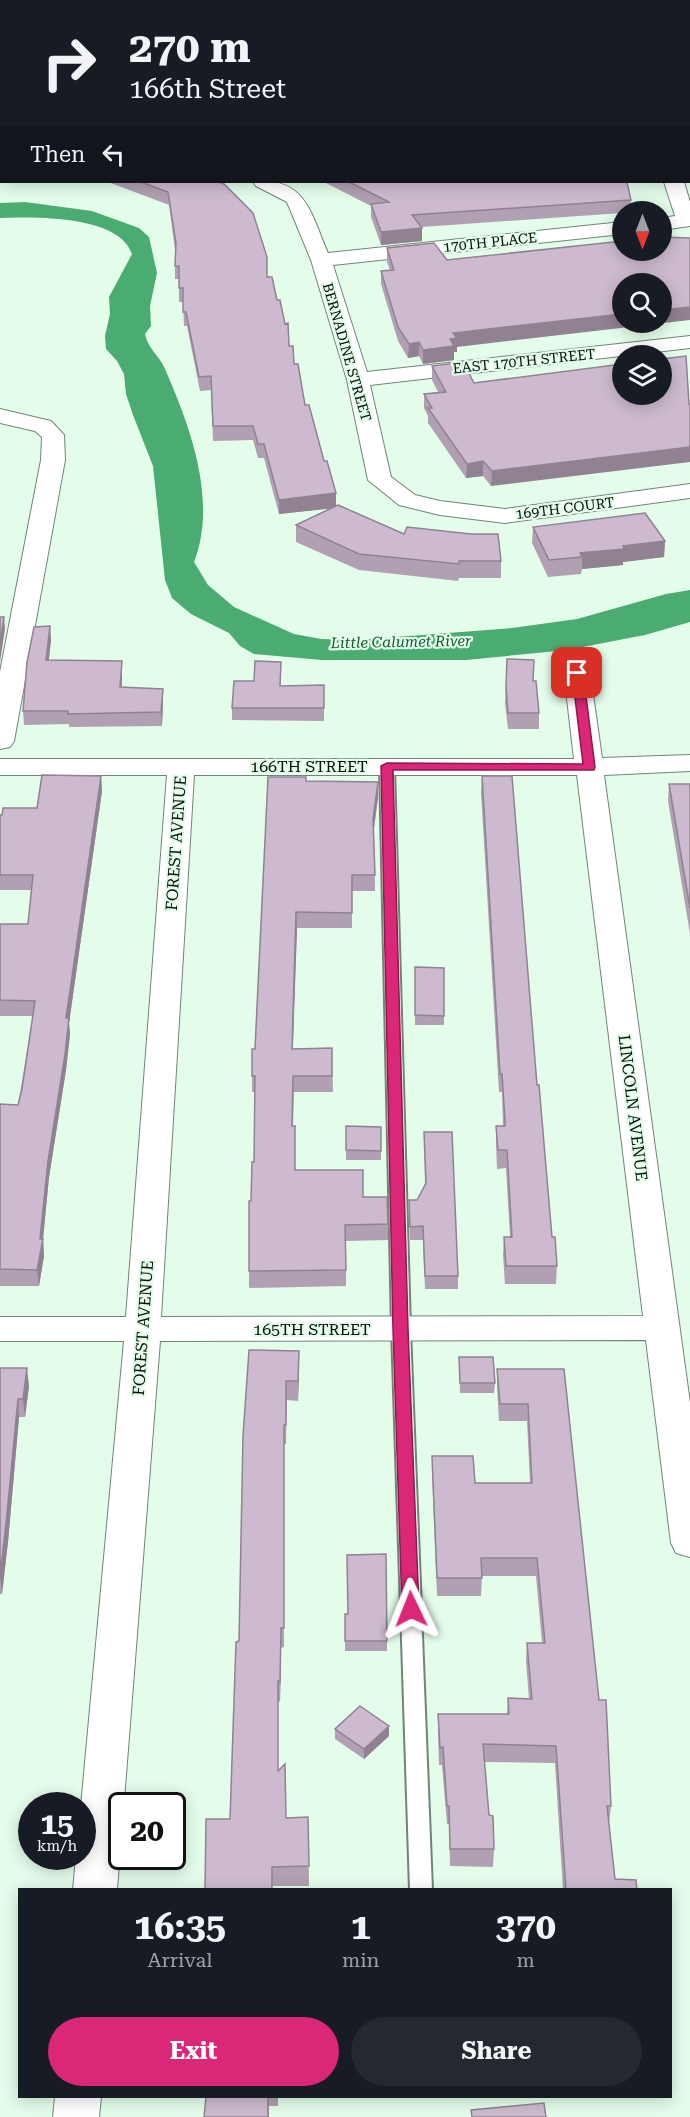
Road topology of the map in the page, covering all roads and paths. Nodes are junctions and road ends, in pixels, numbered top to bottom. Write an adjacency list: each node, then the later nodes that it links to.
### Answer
1 (264, 183): 5 (street, BERNADINE STREET)
2 (674, 183): 3 (street)
3 (672, 223)
4 (612, 229): 5 (street, 170TH PLACE)
5 (321, 260): 7 (street, BERNADINE STREET)
6 (690, 342): 7 (street, EAST 170TH STREET)
7 (358, 380): 10 (street, BERNADINE STREET)
8 (0, 416): 12 (street)
9 (690, 491): 10 (street, 169TH COURT)
10 (440, 508)
11 (577, 673): 17 (street, LINCOLN AVENUE)
12 (0, 741)
13 (690, 762): 17 (street, 166TH STREET)
14 (0, 766): 15 (street, 166TH STREET)
15 (181, 766): 16 (street, 166TH STREET); 20 (street, FOREST AVENUE)
16 (387, 766): 17 (street, 166TH STREET); 21 (lane)
17 (590, 767): 18 (street, LINCOLN AVENUE)
18 (660, 1328): 21 (street, 165TH STREET); 22 (street, LINCOLN AVENUE)
19 (0, 1329): 20 (street, 165TH STREET)
20 (143, 1329): 21 (street, 165TH STREET); 23 (street, FOREST AVENUE)
21 (401, 1329): 24 (lane)
22 (690, 1543)
23 (95, 1888)
24 (421, 1888)
25 (78, 2098): 26 (street)
26 (76, 2117)

